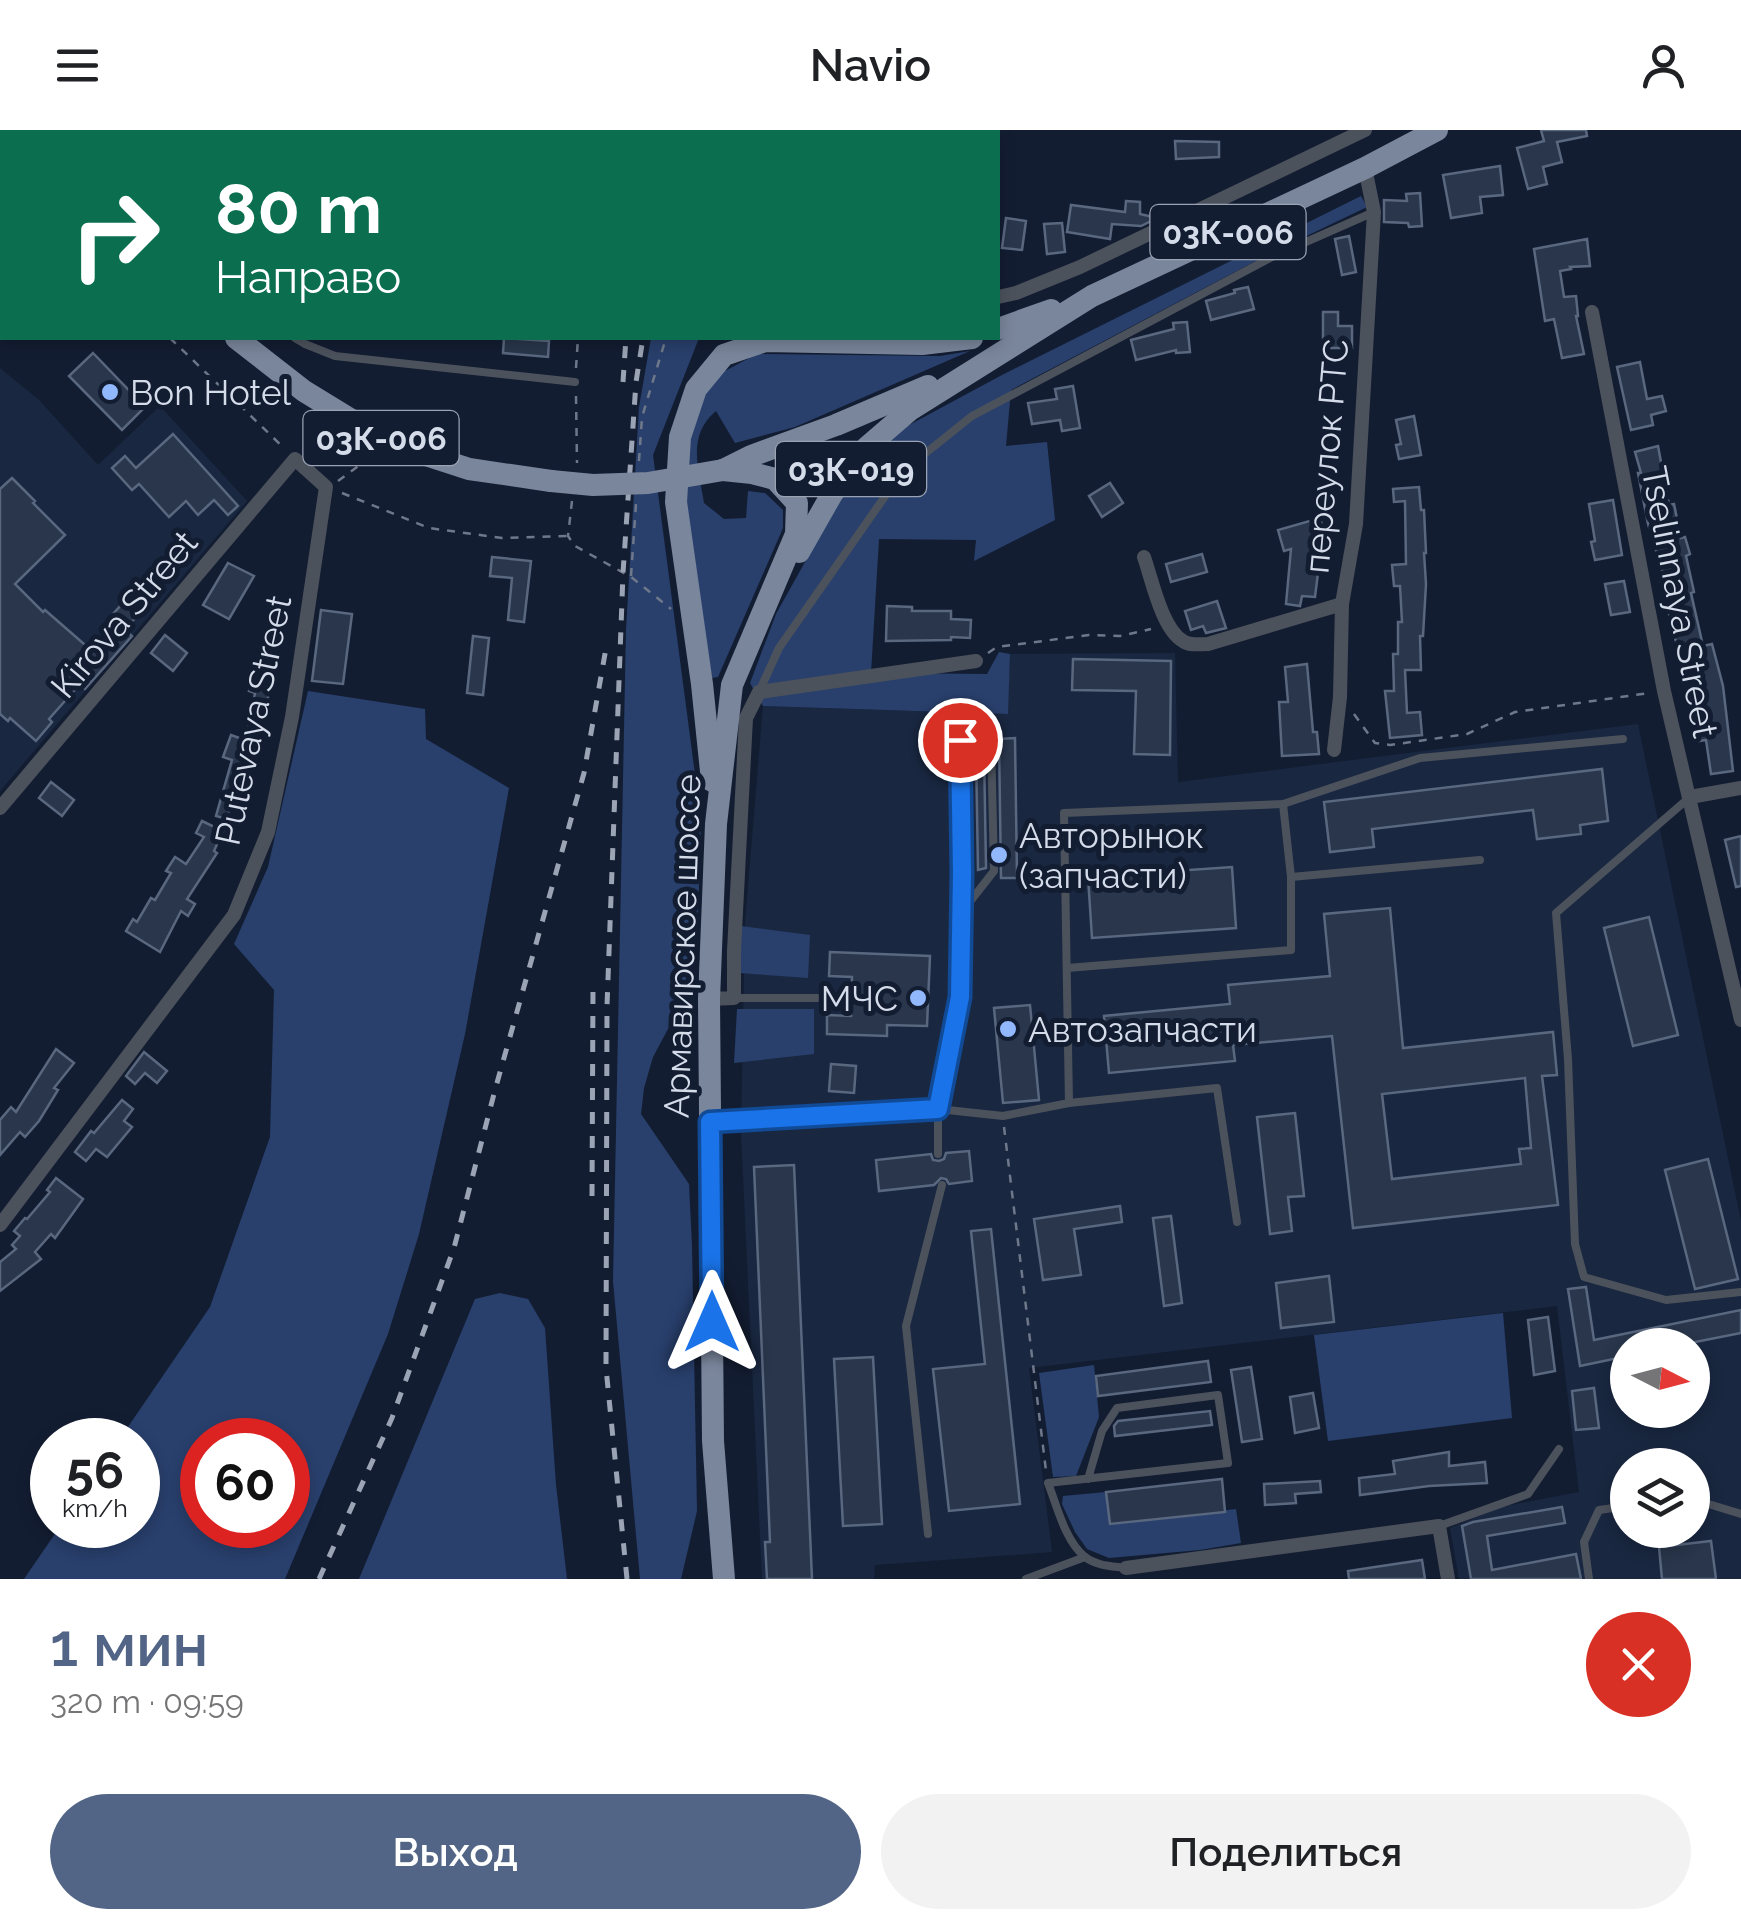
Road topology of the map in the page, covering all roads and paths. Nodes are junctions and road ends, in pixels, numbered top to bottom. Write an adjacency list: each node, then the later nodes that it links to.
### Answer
1 (1365, 130): 6 (street)
2 (1437, 130): 3 (main road, 03К-006)
3 (1364, 168): 4 (street, переулок РТС); 5 (main road, 03К-006)
4 (1374, 212): 27 (street, переулок РТС); 32 (lane)
5 (1092, 296): 8 (main road); 15 (main road, 03К-006)
6 (1000, 297)
7 (1592, 312): 31 (street, Tselinnaya Street)
8 (1000, 327)
9 (172, 340): 18 (path)
10 (239, 340): 17 (main road, 03К-006)
11 (299, 340): 16 (lane)
12 (578, 340): 16 (path)
13 (665, 340): 21 (path)
14 (955, 340): 40 (main road)
15 (988, 359): 20 (main road, 03К-006); 28 (main road, 03К-019)
16 (575, 382): 19 (path)
17 (389, 442): 20 (main road, 03К-006, bridge); 22 (path)
18 (295, 459): 22 (street); 39 (street, Kirova Street)
19 (576, 468)
20 (723, 470): 28 (main road)
21 (638, 471)
22 (332, 484): 25 (path); 56 (street, Putevaya Street)
23 (572, 502): 25 (path)
24 (636, 506): 25 (path)
25 (568, 536)
26 (1144, 558): 29 (street)
27 (1342, 604): 29 (street); 33 (street, переулок РТС)
28 (760, 620): 40 (main road, Армавирское шоссе / 03К-019)
29 (1167, 625): 30 (path)
30 (976, 661): 32 (street)
31 (1664, 691): 33 (path); 37 (street, Tselinnaya Street)
32 (759, 692): 45 (street)
33 (1340, 697): 35 (street, переулок РТС)
34 (1623, 739): 38 (lane)
35 (1334, 750)
36 (1741, 788): 37 (street)
37 (1690, 797): 48 (street, Tselinnaya Street); 57 (lane)
38 (1282, 804): 42 (lane); 44 (lane)
39 (0, 808)
40 (716, 824): 47 (main road, Армавирское шоссе / 03К-019)
41 (1480, 860): 42 (lane)
42 (1290, 877): 44 (lane)
43 (961, 913): 43 (lane); 50 (lane)
44 (1066, 968): 49 (lane)
45 (734, 998): 46 (lane); 47 (street)
46 (817, 998)
47 (710, 999): 52 (main road, Армавирское шоссе / 03К-019)
48 (1741, 1020)
49 (1069, 1104): 51 (lane); 55 (lane)
50 (938, 1109): 51 (lane); 52 (lane); 53 (lane)
51 (1003, 1116): 60 (path)
52 (710, 1122): 68 (main road, Армавирское шоссе / 03К-019)
53 (938, 1154)
54 (942, 1184): 65 (lane)
55 (1237, 1222)
56 (0, 1226)
57 (1741, 1292)
58 (1559, 1449): 64 (lane)
59 (1088, 1479): 59 (lane); 60 (lane)
60 (1048, 1483): 66 (lane)
61 (1710, 1505): 63 (lane)
62 (1610, 1508): 71 (lane)
63 (1741, 1514)
64 (1439, 1526): 67 (street); 70 (street)
65 (928, 1534)
66 (1085, 1557): 67 (lane); 69 (lane)
67 (1126, 1568)
68 (724, 1579)
69 (1026, 1579)
70 (1448, 1579)
71 (1589, 1579)

